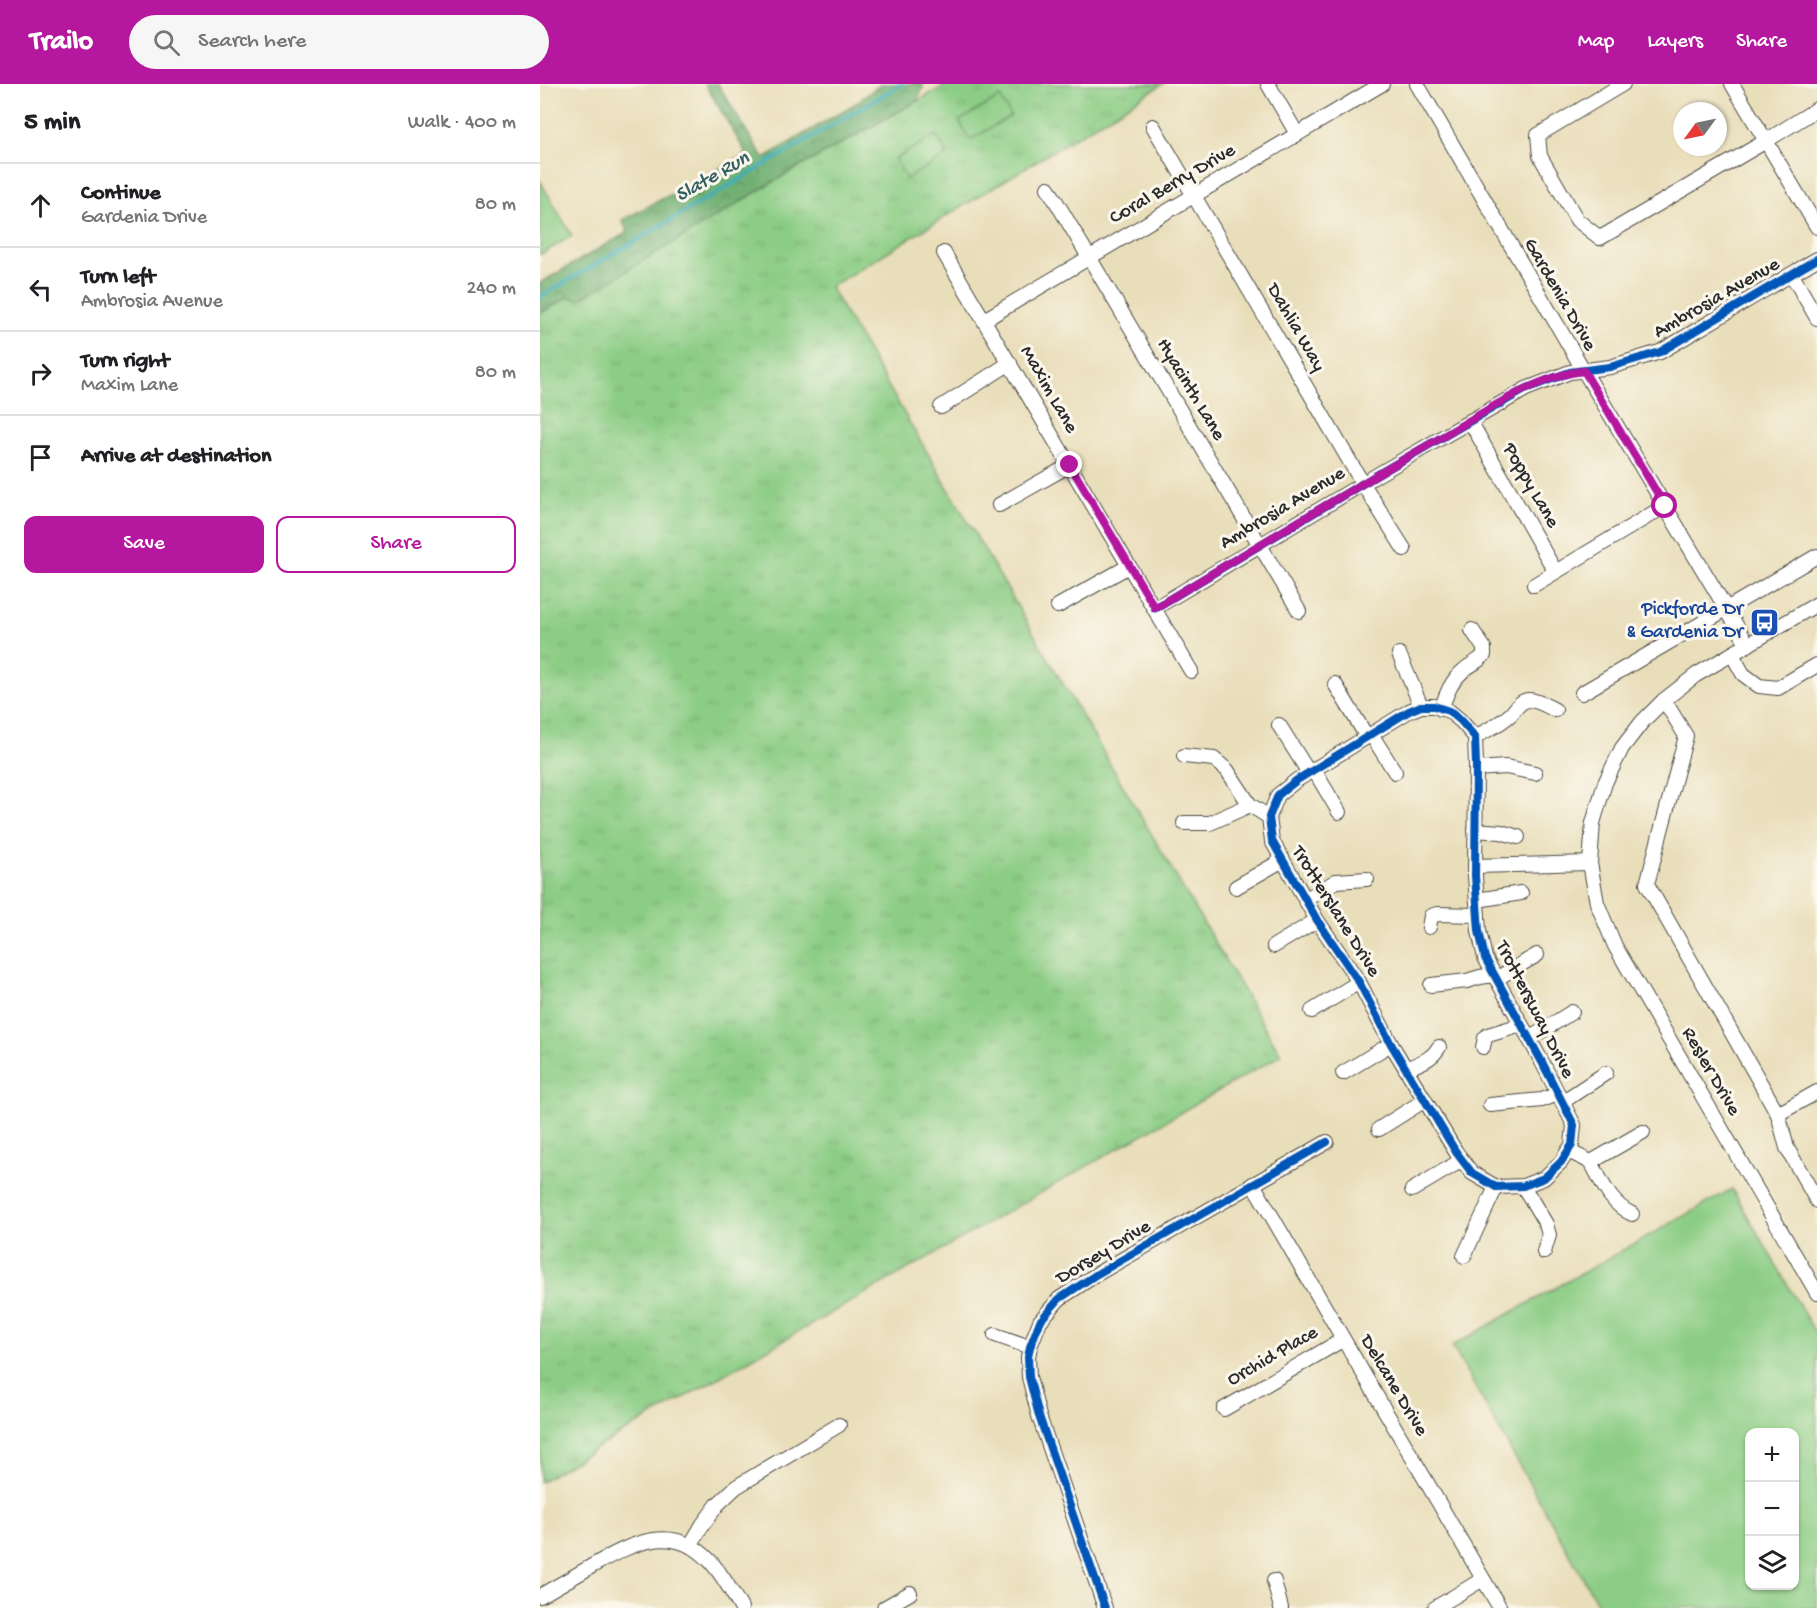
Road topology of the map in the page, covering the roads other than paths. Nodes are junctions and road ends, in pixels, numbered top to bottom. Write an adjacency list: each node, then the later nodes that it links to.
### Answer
1 (1268, 84): 8 (street)
2 (1382, 84): 8 (street, Coral Berry Drive)
3 (1417, 84): 20 (street, Gardenia Drive)
4 (1623, 84): 9 (street)
5 (1732, 84): 9 (street)
6 (1817, 109): 9 (street)
7 (1153, 126): 11 (street, Dahlia Way)
8 (1297, 134): 11 (street, Coral Berry Drive)
9 (1766, 141): 12 (street)
10 (1048, 188): 14 (street, Hyacinth Lane)
11 (1194, 195): 14 (street, Coral Berry Drive); 24 (street, Dahlia Way)
12 (1817, 227)
13 (944, 253): 18 (street, Maxim Lane)
14 (1089, 256): 18 (street, Coral Berry Drive); 27 (street, Hyacinth Lane)
15 (1817, 259): 16 (street, Ambrosia Avenue)
16 (1792, 275): 17 (street); 20 (street, Ambrosia Avenue)
17 (1817, 318)
18 (984, 320): 19 (street, Maxim Lane)
19 (1010, 363): 21 (street); 23 (street, Maxim Lane)
20 (1584, 371): 22 (street, Ambrosia Avenue); 26 (street, Gardenia Drive)
21 (941, 407)
22 (1470, 421): 24 (street, Ambrosia Avenue); 31 (street, Poppy Lane)
23 (1070, 465): 25 (street); 30 (street, Maxim Lane)
24 (1363, 484): 27 (street, Ambrosia Avenue); 28 (street, Dahlia Way)
25 (999, 505)
26 (1665, 506): 31 (street); 36 (street, Gardenia Drive)
27 (1259, 545): 35 (street, Ambrosia Avenue); 37 (street, Hyacinth Lane)
28 (1404, 549)
29 (1817, 555): 36 (street)
30 (1129, 566): 34 (street); 35 (street, Maxim Lane)
31 (1555, 571): 32 (street)
32 (1534, 585)
33 (1817, 604): 39 (street, Resler Drive)
34 (1058, 606)
35 (1155, 608): 43 (street, Maxim Lane)
36 (1727, 608): 39 (street, Gardenia Drive); 45 (street)
37 (1299, 611)
38 (1472, 630): 47 (street)
39 (1748, 645): 41 (street, Resler Drive)
40 (1399, 654): 47 (street)
41 (1732, 654): 42 (street); 46 (street, Resler Drive)
42 (1817, 665)
43 (1191, 671)
44 (1335, 684): 50 (street)
45 (1582, 693)
46 (1664, 700): 64 (street, Resler Drive); 93 (street)
47 (1432, 707): 50 (street); 51 (street)
48 (1555, 711): 51 (street)
49 (1279, 725): 54 (street)
50 (1369, 735): 54 (street); 55 (street)
51 (1474, 737): 53 (street, Trottersway Drive)
52 (1184, 756): 57 (street)
53 (1476, 770): 56 (street); 61 (street, Trottersway Drive)
54 (1311, 771): 58 (street); 59 (street)
55 (1395, 772)
56 (1535, 773)
57 (1250, 805): 59 (street); 60 (street)
58 (1339, 812)
59 (1269, 817): 63 (street, Trotterslane Drive)
60 (1184, 824)
61 (1475, 830): 62 (street); 65 (street, Trottersway Drive)
62 (1518, 837)
63 (1283, 860): 67 (street); 69 (street, Trotterslane Drive)
64 (1590, 863): 65 (street); 108 (street, Resler Drive)
65 (1475, 866): 70 (street, Trottersway Drive)
66 (1367, 879): 69 (street)
67 (1236, 887)
68 (1521, 893): 70 (street)
69 (1305, 900): 72 (street, Trotterslane Drive)
70 (1477, 900): 71 (street, Trottersway Drive)
71 (1478, 915): 73 (street); 76 (street, Trottersway Drive)
72 (1317, 920): 74 (street); 77 (street, Trotterslane Drive)
73 (1429, 927)
74 (1274, 946)
75 (1537, 955): 76 (street)
76 (1495, 977): 78 (street); 81 (street, Trottersway Drive)
77 (1359, 981): 79 (street); 83 (street, Trotterslane Drive)
78 (1431, 985)
79 (1312, 1011)
80 (1572, 1012): 82 (street)
81 (1521, 1025): 82 (street, Trottersway Drive); 85 (street)
82 (1529, 1038): 90 (street, Trottersway Drive)
83 (1391, 1044): 86 (street, Trotterslane Drive); 87 (street)
84 (1439, 1047): 86 (street)
85 (1483, 1047)
86 (1406, 1069): 91 (street, Trotterslane Drive)
87 (1343, 1073)
88 (1606, 1073): 90 (street)
89 (1817, 1092): 93 (street)
90 (1560, 1098): 92 (street); 97 (street, Trottersway Drive)
91 (1425, 1101): 94 (street); 98 (street, Trotterslane Drive)
92 (1490, 1105)
93 (1779, 1114): 104 (street)
94 (1379, 1129)
95 (1642, 1132): 99 (street)
96 (1327, 1142): 100 (street, Dorsey Drive)
97 (1568, 1151): 99 (street); 101 (street)
98 (1462, 1160): 102 (street, Trotterslane Drive); 103 (street)
99 (1591, 1162): 105 (street)
100 (1253, 1184): 110 (street, Delcane Drive); 111 (street, Dorsey Drive)
101 (1523, 1186): 102 (street); 106 (street)
102 (1496, 1187): 107 (street)
103 (1412, 1190)
104 (1817, 1201)
105 (1632, 1214)
106 (1544, 1251)
107 (1464, 1256)
108 (1817, 1293)
109 (994, 1335): 111 (street)
110 (1342, 1340): 112 (street, Orchid Place); 115 (street, Delcane Drive)
111 (1030, 1347): 121 (street, Dorsey Drive)
112 (1224, 1409)
113 (839, 1425): 114 (street)
114 (690, 1546): 118 (street); 119 (street)
115 (1483, 1579): 123 (street); 124 (street, Delcane Drive)
116 (1274, 1581): 122 (street)
117 (910, 1593): 120 (street)
118 (540, 1596)
119 (741, 1608)
120 (884, 1608)
121 (1105, 1608)
122 (1281, 1608)
123 (1435, 1608)
124 (1500, 1608)

